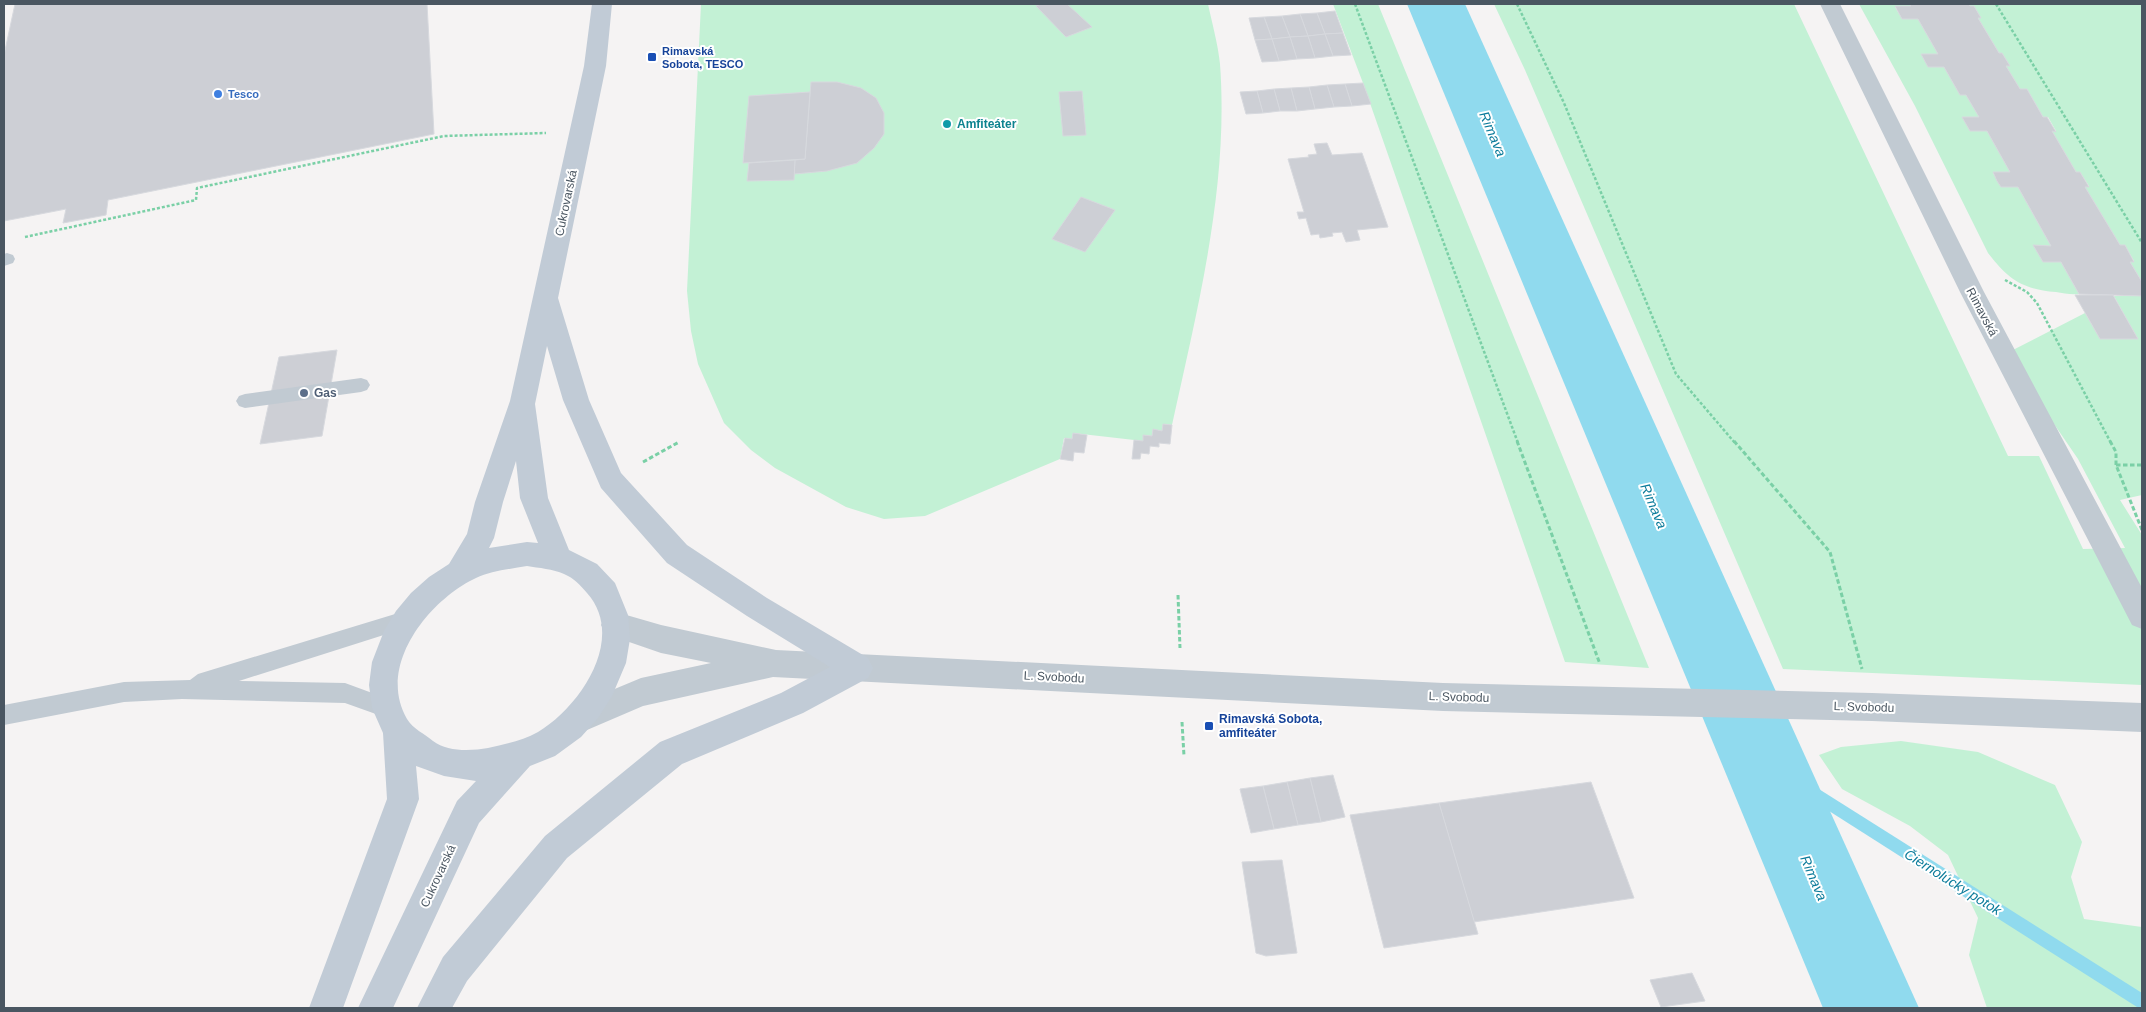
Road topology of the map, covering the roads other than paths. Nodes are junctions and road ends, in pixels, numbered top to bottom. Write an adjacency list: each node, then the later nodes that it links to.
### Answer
1 (602, 4): 3 (main road, Cukrovarská)
2 (1830, 4): 9 (street, Rimavská)
3 (546, 297): 5 (main road, Cukrovarská); 13 (main road)
4 (361, 385): 6 (lane)
5 (523, 401): 7 (main road, Cukrovarská); 8 (main road, Cukrovarská)
6 (245, 402)
7 (558, 559): 8 (main road, Cukrovarská); 11 (main road, Cukrovarská)
8 (460, 572): 10 (main road, Cukrovarská)
9 (2142, 616)
10 (405, 620): 14 (lane); 18 (main road, Cukrovarská)
11 (616, 625): 12 (street); 16 (main road, Cukrovarská)
12 (776, 664): 13 (street, L. Svobodu); 16 (street)
13 (858, 668): 17 (street, L. Svobodu); 22 (main road)
14 (182, 689): 15 (lane); 18 (lane)
15 (4, 715)
16 (580, 718): 19 (main road, Cukrovarská)
17 (2142, 718)
18 (392, 720): 19 (main road, Cukrovarská); 20 (main road, Cukrovarská)
19 (519, 757): 21 (main road, Cukrovarská)
20 (326, 1008)
21 (375, 1008)
22 (434, 1008)

